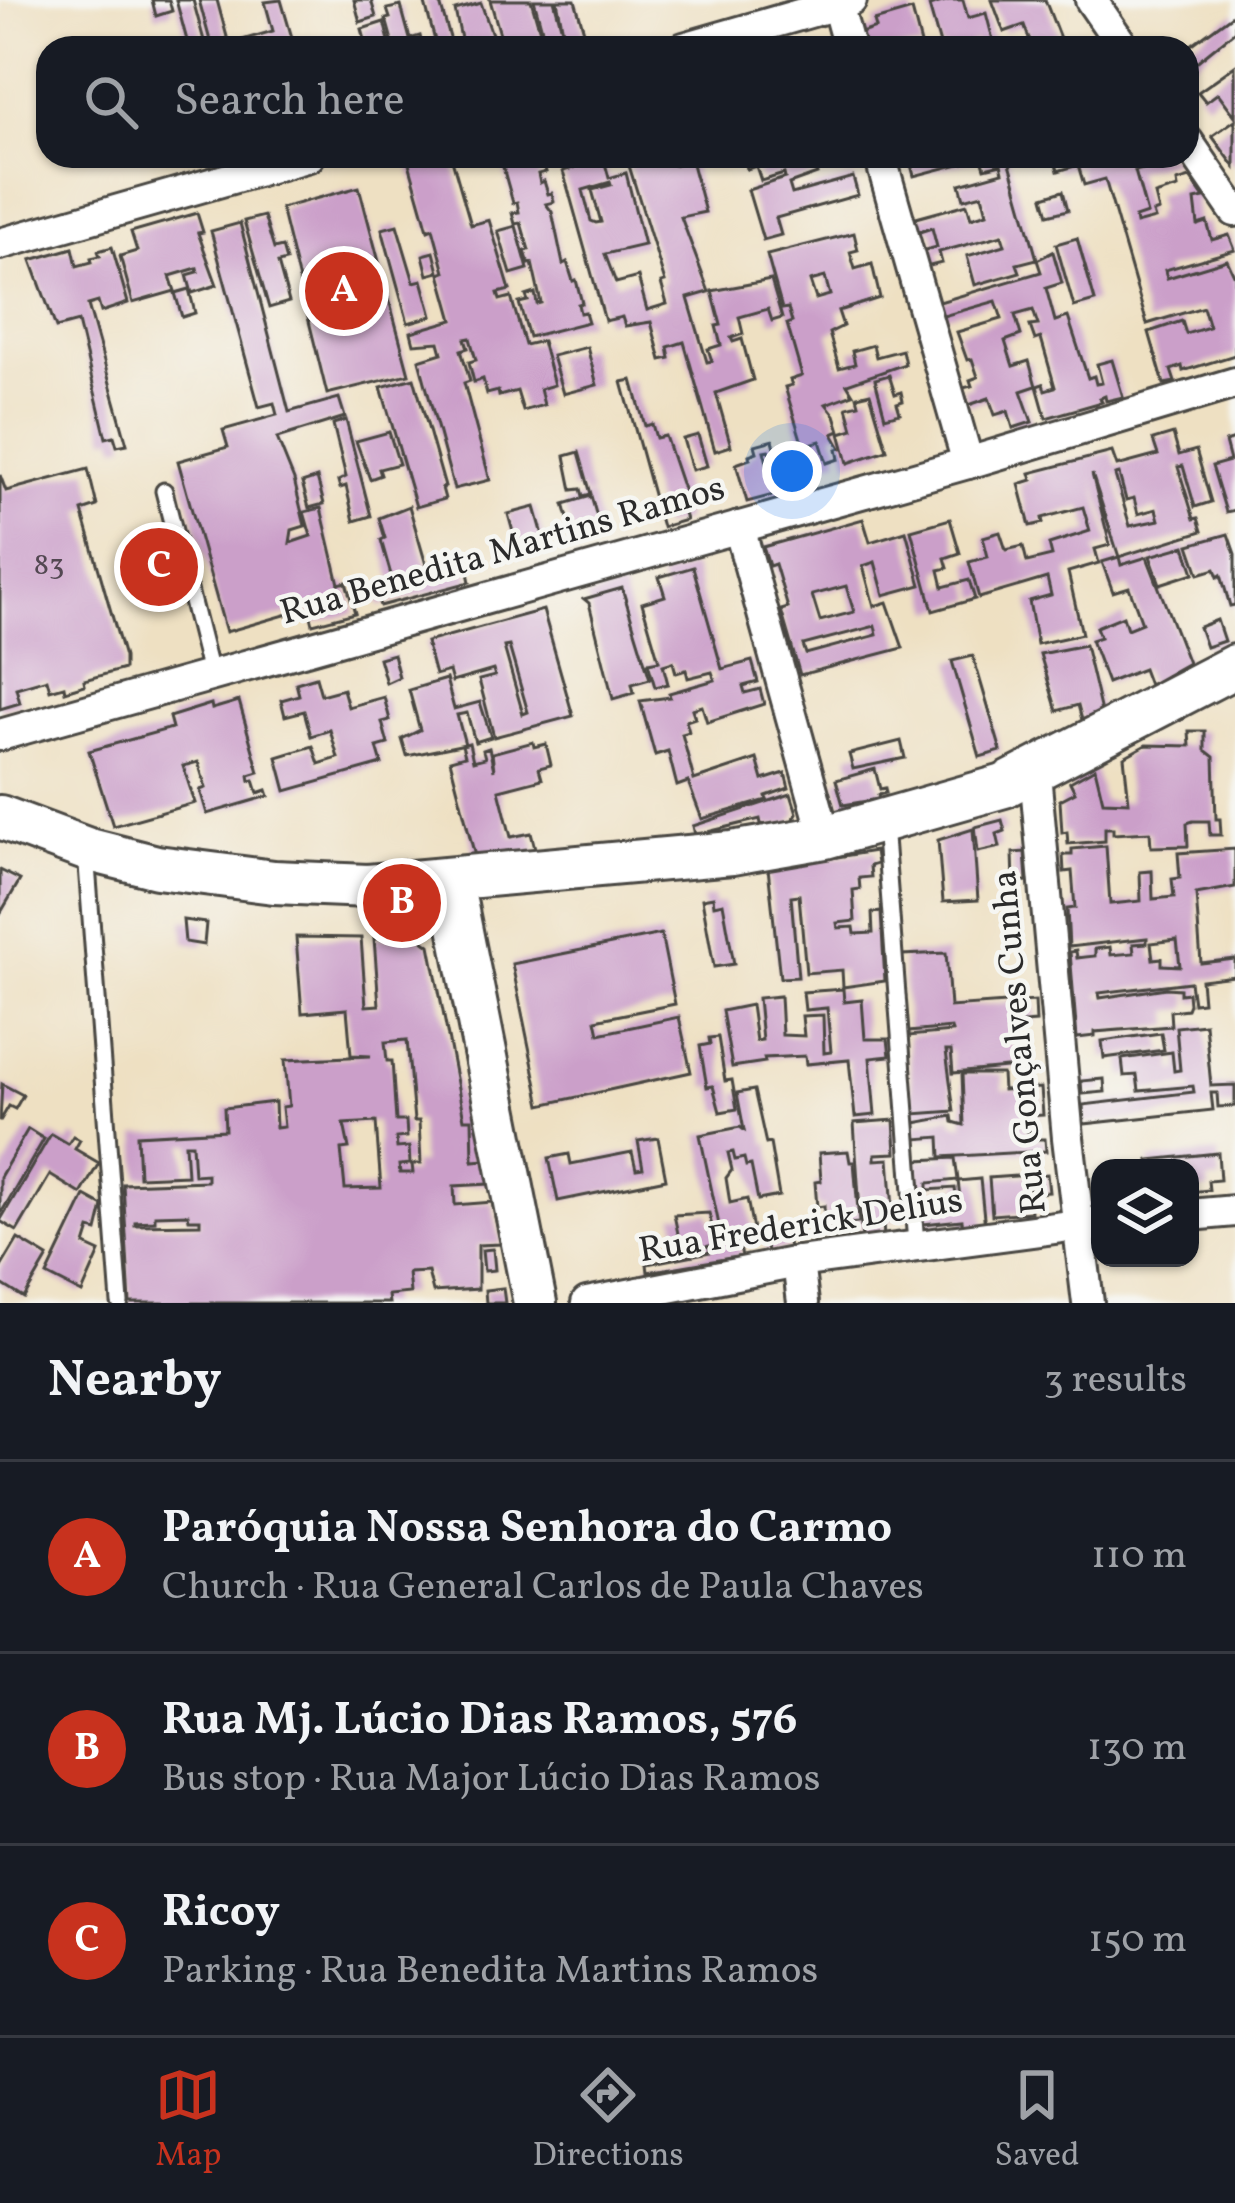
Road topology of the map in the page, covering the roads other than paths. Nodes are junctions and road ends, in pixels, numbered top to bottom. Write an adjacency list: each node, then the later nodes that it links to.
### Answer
1 (1091, 0): 5 (street)
2 (844, 2): 3 (street); 4 (street)
3 (726, 36)
4 (848, 36)
5 (1116, 36)
6 (1199, 158): 9 (street)
7 (267, 168): 10 (street)
8 (883, 168): 12 (street)
9 (1235, 211)
10 (0, 244)
11 (1235, 383): 12 (street, Rua Benedita Martins Ramos)
12 (968, 463): 14 (street, Rua Benedita Martins Ramos)
13 (164, 491): 16 (lane)
14 (739, 526): 16 (street, Rua Benedita Martins Ramos); 21 (street)
15 (1235, 666): 18 (main road)
16 (210, 674): 17 (street, Rua Benedita Martins Ramos)
17 (0, 735)
18 (1034, 773): 20 (main road); 26 (street, Rua Gonçalves Cunha)
19 (0, 817): 22 (main road)
20 (884, 821): 21 (main road); 27 (lane)
21 (825, 837): 23 (main road)
22 (86, 849): 23 (main road); 29 (lane)
23 (451, 881): 30 (main road)
24 (1235, 1211): 25 (street)
25 (1199, 1213)
26 (1089, 1223): 27 (street, Rua Frederick Delius); 33 (street, Rua Gonçalves Cunha)
27 (916, 1244): 28 (street, Rua Frederick Delius)
28 (798, 1262): 31 (street, Rua Frederick Delius); 32 (street)
29 (120, 1303)
30 (535, 1303)
31 (586, 1303)
32 (803, 1303)
33 (1088, 1303)

